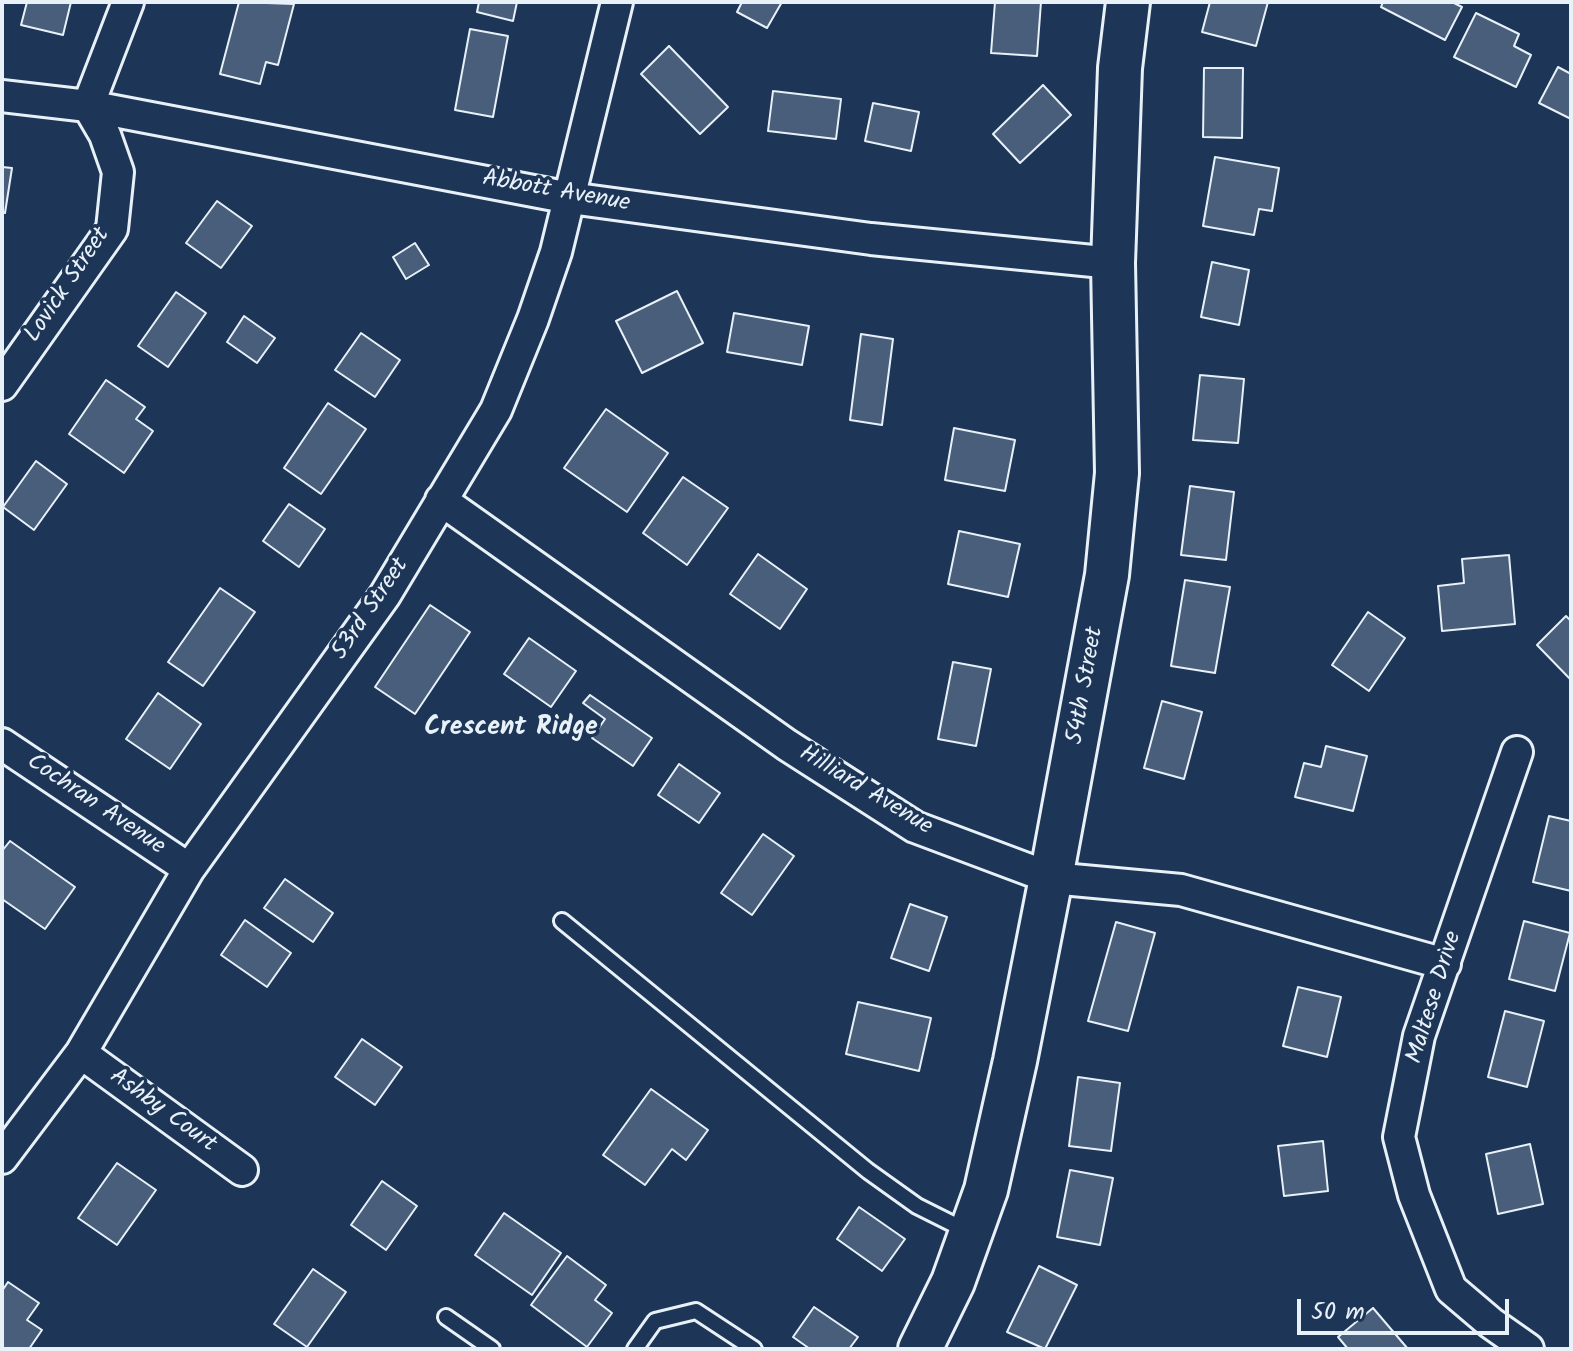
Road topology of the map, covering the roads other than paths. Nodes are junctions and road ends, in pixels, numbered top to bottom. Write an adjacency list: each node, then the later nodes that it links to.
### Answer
1 (128, 2): 5 (street)
2 (617, 2): 6 (street, 53rd Street)
3 (1128, 2): 7 (main road, 54th Street)
4 (2, 96): 5 (street, Abbott Avenue)
5 (88, 106): 6 (street, Abbott Avenue); 8 (street, Lovick Street)
6 (570, 198): 7 (street, Abbott Avenue); 9 (street, 53rd Street)
7 (1113, 263): 13 (main road, 54th Street)
8 (2, 385)
9 (441, 500): 12 (street, 53rd Street); 13 (street, Hilliard Avenue)
10 (2, 744): 12 (street, Cochran Avenue)
11 (1517, 752): 15 (street, Maltese Drive)
12 (189, 869): 16 (street, 53rd Street)
13 (1051, 878): 15 (street, Hilliard Avenue); 19 (main road, 54th Street)
14 (562, 921): 19 (lane)
15 (1445, 964): 25 (street, Maltese Drive)
16 (81, 1053): 17 (street, 53rd Street); 18 (street, Ashby Court)
17 (2, 1158)
18 (242, 1170)
19 (971, 1233): 24 (main road, 54th Street)
20 (446, 1317): 21 (lane)
21 (492, 1349)
22 (635, 1349): 23 (lane)
23 (754, 1349)
24 (920, 1349)
25 (1528, 1349)

